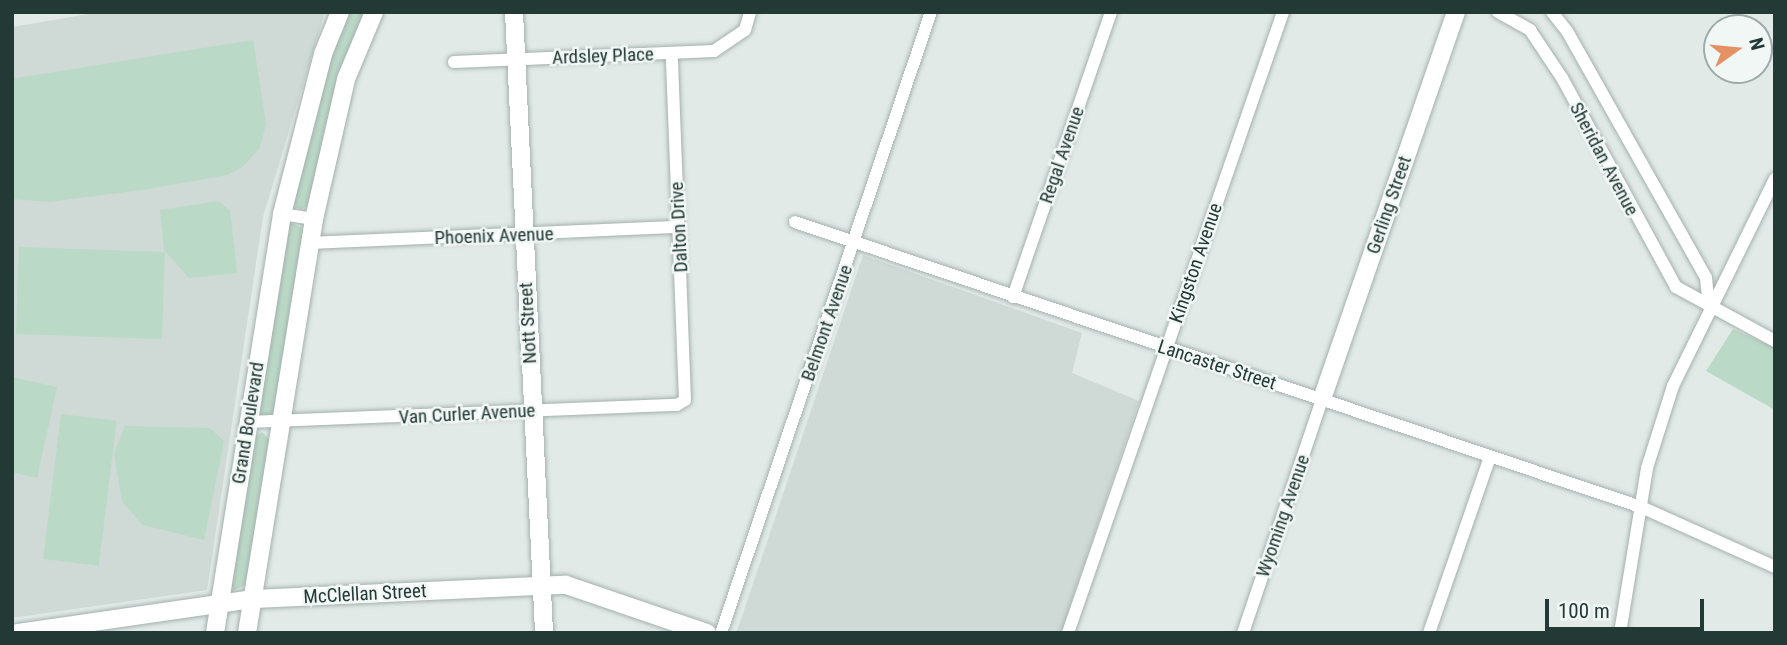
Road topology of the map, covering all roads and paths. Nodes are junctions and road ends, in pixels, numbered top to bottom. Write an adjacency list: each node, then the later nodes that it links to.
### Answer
1 (340, 12): 15 (street, Grand Boulevard)
2 (374, 12): 16 (street, Grand Boulevard)
3 (514, 12): 12 (street, Nott Street)
4 (750, 12): 11 (street, Ardsley Place)
5 (931, 12): 20 (street, Belmont Avenue)
6 (1111, 12): 22 (street, Regal Avenue)
7 (1283, 12): 25 (street, Kingston Avenue)
8 (1456, 12): 26 (street, Gerling Street)
9 (1498, 12): 23 (street, Sheridan Avenue)
10 (1552, 12): 23 (street, Sheridan Avenue)
11 (672, 54): 12 (street, Ardsley Place); 18 (street, Dalton Drive)
12 (516, 59): 13 (street, Ardsley Place); 19 (street, Nott Street)
13 (454, 62)
14 (1775, 179): 23 (street)
15 (282, 214): 16 (street); 29 (street, Grand Boulevard)
16 (314, 219): 21 (street, Grand Boulevard)
17 (794, 222): 20 (street, Lancaster Street)
18 (679, 227): 19 (street, Phoenix Avenue); 27 (street, Dalton Drive)
19 (524, 236): 21 (street, Phoenix Avenue); 28 (street, Nott Street)
20 (855, 240): 22 (street, Lancaster Street); 42 (street, Belmont Avenue)
21 (309, 243): 30 (street, Grand Boulevard)
22 (1013, 297): 25 (street, Lancaster Street)
23 (1709, 306): 24 (street, Sheridan Avenue); 32 (street)
24 (1775, 341)
25 (1166, 349): 26 (street, Lancaster Street); 43 (street, Kingston Avenue)
26 (1322, 399): 31 (street, Lancaster Street); 44 (street, Wyoming Avenue)
27 (685, 400): 28 (street, Van Curler Avenue)
28 (533, 411): 30 (street, Van Curler Avenue); 34 (street, Nott Street)
29 (248, 422): 30 (street, Van Curler Avenue); 36 (street, Grand Boulevard)
30 (281, 422): 35 (street, Grand Boulevard)
31 (1490, 457): 32 (street, Lancaster Street); 45 (street)
32 (1641, 507): 33 (street, Lancaster Street); 46 (street)
33 (1775, 567)
34 (541, 586): 35 (street, McClellan Street); 40 (street, Nott Street); 41 (street, McClellan Street)
35 (252, 599): 36 (street, McClellan Street); 39 (street, Grand Boulevard)
36 (219, 603): 37 (street, McClellan Street); 38 (street, Grand Boulevard)
37 (17, 633)
38 (215, 633)
39 (247, 633)
40 (544, 633)
41 (707, 633)
42 (722, 633)
43 (1068, 633)
44 (1243, 633)
45 (1429, 633)
46 (1620, 633)

